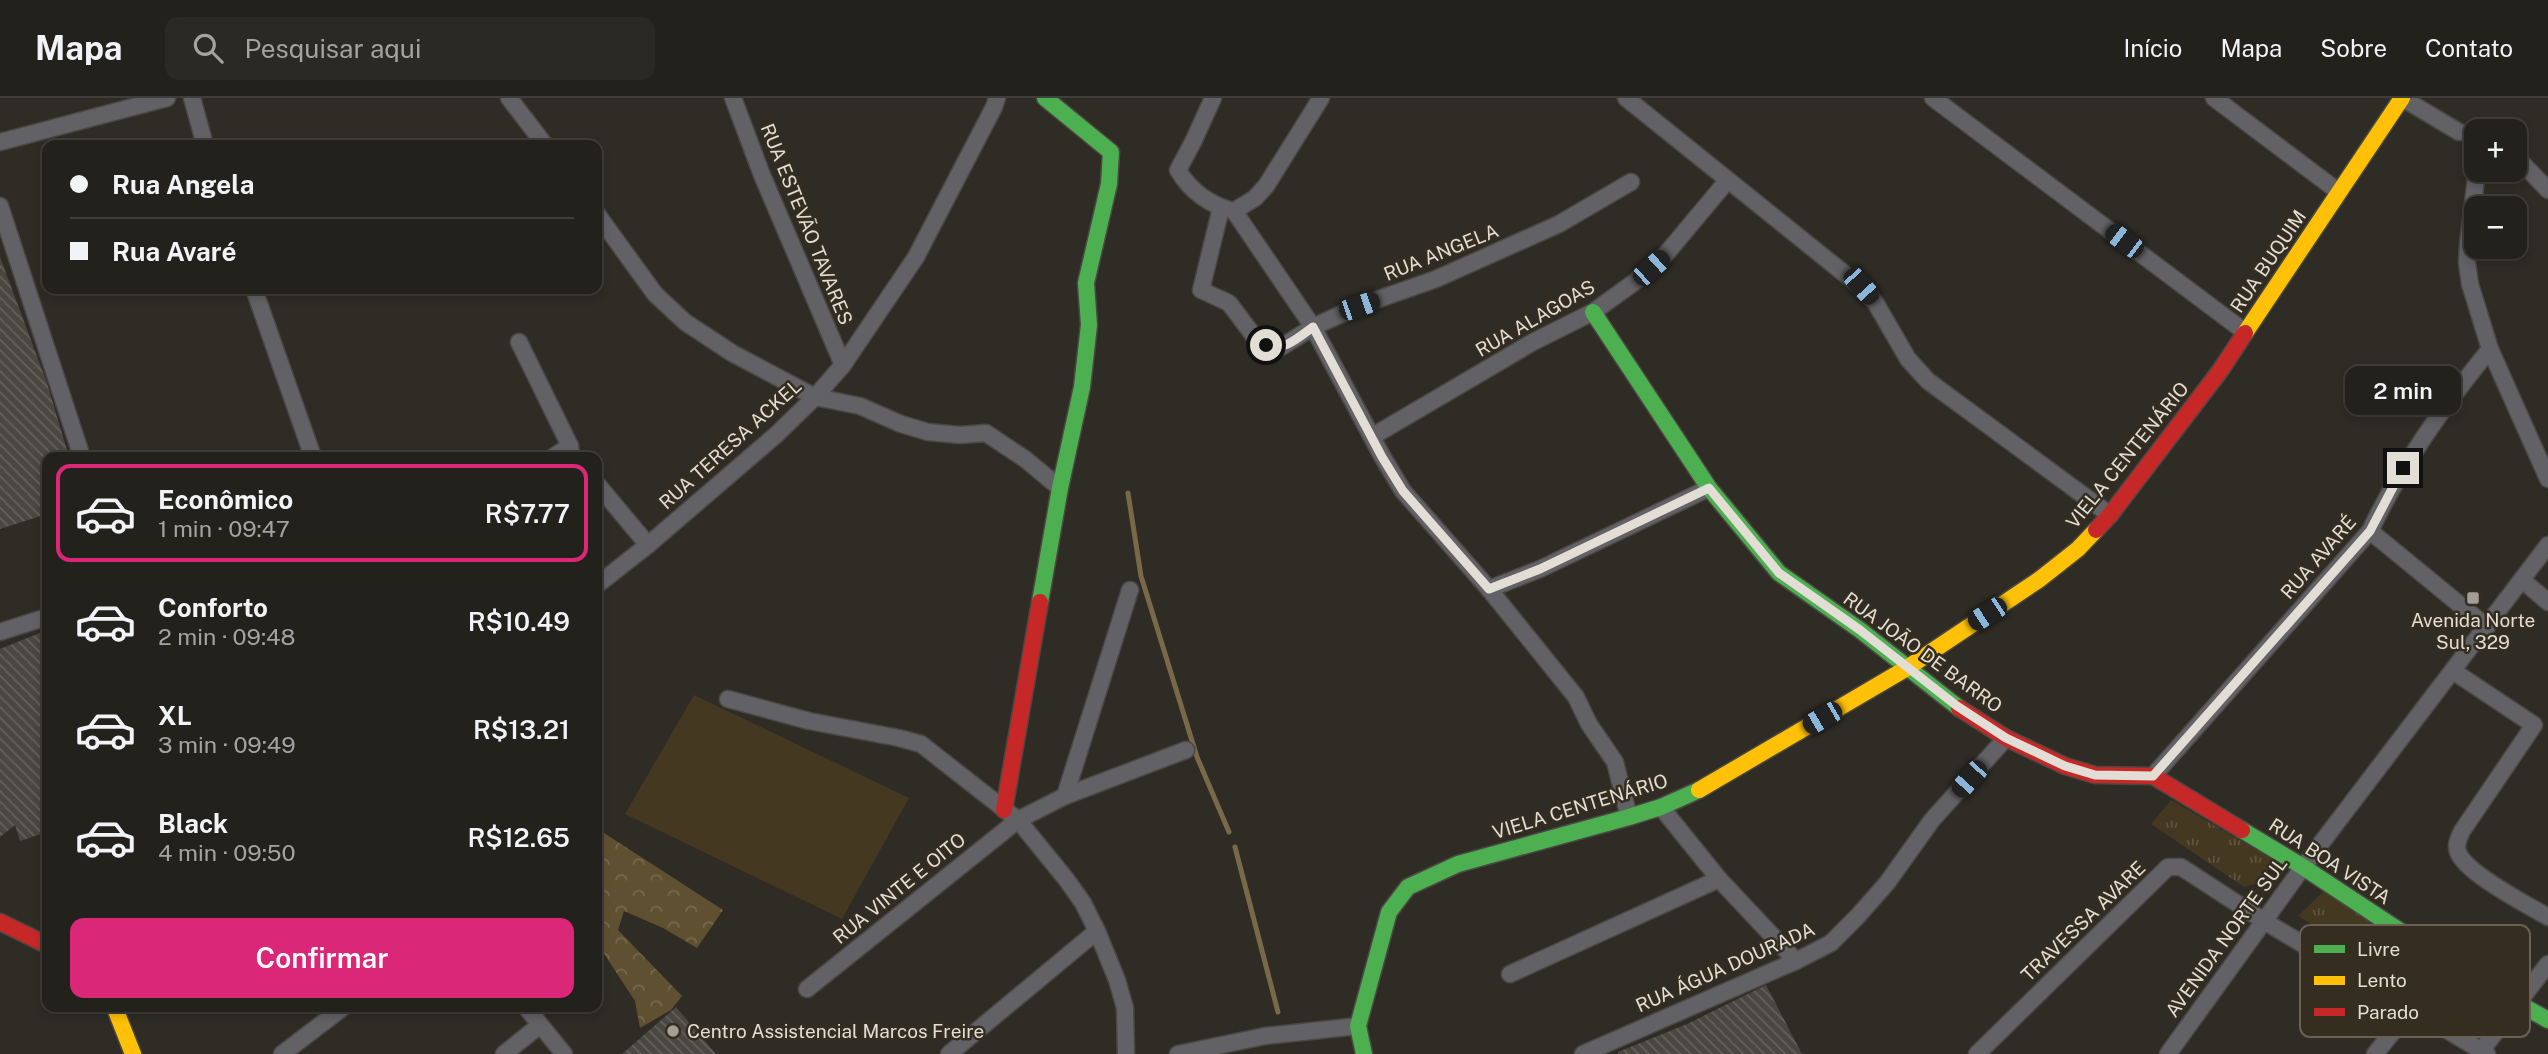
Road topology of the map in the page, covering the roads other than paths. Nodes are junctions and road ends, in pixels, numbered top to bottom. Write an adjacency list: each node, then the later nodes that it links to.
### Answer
1 (167, 98): 16 (street)
2 (192, 98): 14 (street)
3 (509, 98): 15 (street)
4 (733, 98): 32 (street, RUA ESTEVÃO TAVARES)
5 (997, 98): 32 (street, RUA TERESA ACKEL)
6 (1045, 98): 39 (street)
7 (1213, 98): 24 (street)
8 (1321, 98): 24 (street)
9 (1626, 98): 18 (street)
10 (1933, 98): 29 (street, RUA BUQUIM)
11 (2214, 98): 22 (street)
12 (2402, 98): 13 (street); 22 (street, RUA BUQUIM)
13 (2459, 132)
14 (204, 140)
15 (541, 140)
16 (0, 142)
17 (2527, 168): 21 (street)
18 (1727, 181): 27 (street, RUA ALAGOAS); 42 (street)
19 (1631, 182): 28 (street, RUA ANGELA)
20 (2476, 182): 31 (street)
21 (2548, 190)
22 (2339, 192): 29 (street, RUA BUQUIM)
23 (0, 206): 35 (street)
24 (1228, 210): 28 (street); 28 (street, RUA ANGELA)
25 (602, 222): 33 (street)
26 (256, 294): 36 (street)
27 (1594, 312): 34 (street, RUA ALAGOAS); 40 (street, RUA JOÃO DE BARRO)
28 (1313, 327): 34 (street)
29 (2245, 332): 42 (street, VIELA CENTENÁRIO)
30 (519, 342): 37 (street)
31 (2490, 349): 38 (street); 43 (street, RUA AVARÉ)
32 (843, 365): 33 (street, RUA TERESA ACKEL)
33 (815, 397): 39 (street); 44 (street, RUA TERESA ACKEL)
34 (1373, 436): 48 (street)
35 (80, 452)
36 (311, 452)
37 (571, 452)
38 (2548, 479)
39 (1060, 488): 62 (street)
40 (1709, 488): 48 (street); 54 (street, RUA JOÃO DE BARRO)
41 (602, 490): 44 (street)
42 (2110, 514): 54 (street, VIELA CENTENÁRIO)
43 (2370, 531): 52 (street); 59 (street, RUA AVARÉ)
44 (648, 545): 47 (street, RUA TERESA ACKEL)
45 (2548, 545): 46 (street, AVENIDA NORTE SUL)
46 (2522, 580): 50 (street); 52 (street, AVENIDA NORTE SUL)
47 (602, 581)
48 (1489, 589): 63 (street)
49 (1130, 590): 60 (street)
50 (2548, 602)
51 (42, 619): 53 (street)
52 (2487, 627): 55 (street, AVENIDA NORTE SUL)
53 (0, 632)
54 (1907, 668): 57 (street, RUA JOÃO DE BARRO); 61 (street, VIELA CENTENÁRIO)
55 (2453, 671): 65 (street, AVENIDA NORTE SUL); 67 (street)
56 (728, 699): 62 (street)
57 (2006, 738): 59 (street, RUA JOÃO DE BARRO); 74 (street, RUA ÁGUA DOURADA)
58 (1186, 750): 60 (street, RUA VINTE E OITO)
59 (2153, 776): 65 (street, RUA BOA VISTA)
60 (1065, 796): 64 (street, RUA VINTE E OITO)
61 (1661, 807): 63 (street, VIELA CENTENÁRIO); 66 (street)
62 (1004, 810): 64 (street)
63 (1629, 817): 85 (street, VIELA CENTENÁRIO)
64 (1018, 820): 71 (street); 78 (street, RUA VINTE E OITO)
65 (2303, 867): 68 (street, AVENIDA NORTE SUL); 70 (street, RUA BOA VISTA)
66 (1719, 879): 74 (street); 76 (street)
67 (2548, 917)
68 (2264, 921): 72 (street); 99 (street, TRAVESSA AVARE); 100 (street, AVENIDA NORTE SUL)
69 (0, 922): 73 (street)
70 (2391, 925)
71 (1097, 931): 94 (street); 95 (street)
72 (2300, 942)
73 (42, 943)
74 (1797, 961): 98 (street, RUA ÁGUA DOURADA)
75 (2548, 964): 77 (street)
76 (1510, 974)
77 (2530, 988)
78 (807, 989)
79 (2530, 1009): 83 (street, RUA BOA VISTA)
80 (116, 1012): 90 (street)
81 (337, 1012): 91 (street)
82 (530, 1012): 84 (street)
83 (2548, 1020)
84 (540, 1025): 92 (street); 93 (street)
85 (1358, 1026): 96 (street); 97 (street)
86 (2389, 1037): 101 (street)
87 (2459, 1037): 89 (street)
88 (2495, 1037): 89 (street)
89 (2484, 1052)
90 (133, 1054)
91 (282, 1054)
92 (504, 1054)
93 (564, 1054)
94 (949, 1054)
95 (1126, 1054)
96 (1178, 1054)
97 (1364, 1054)
98 (1583, 1054)
99 (1977, 1054)
100 (2168, 1054)
101 (2375, 1054)

